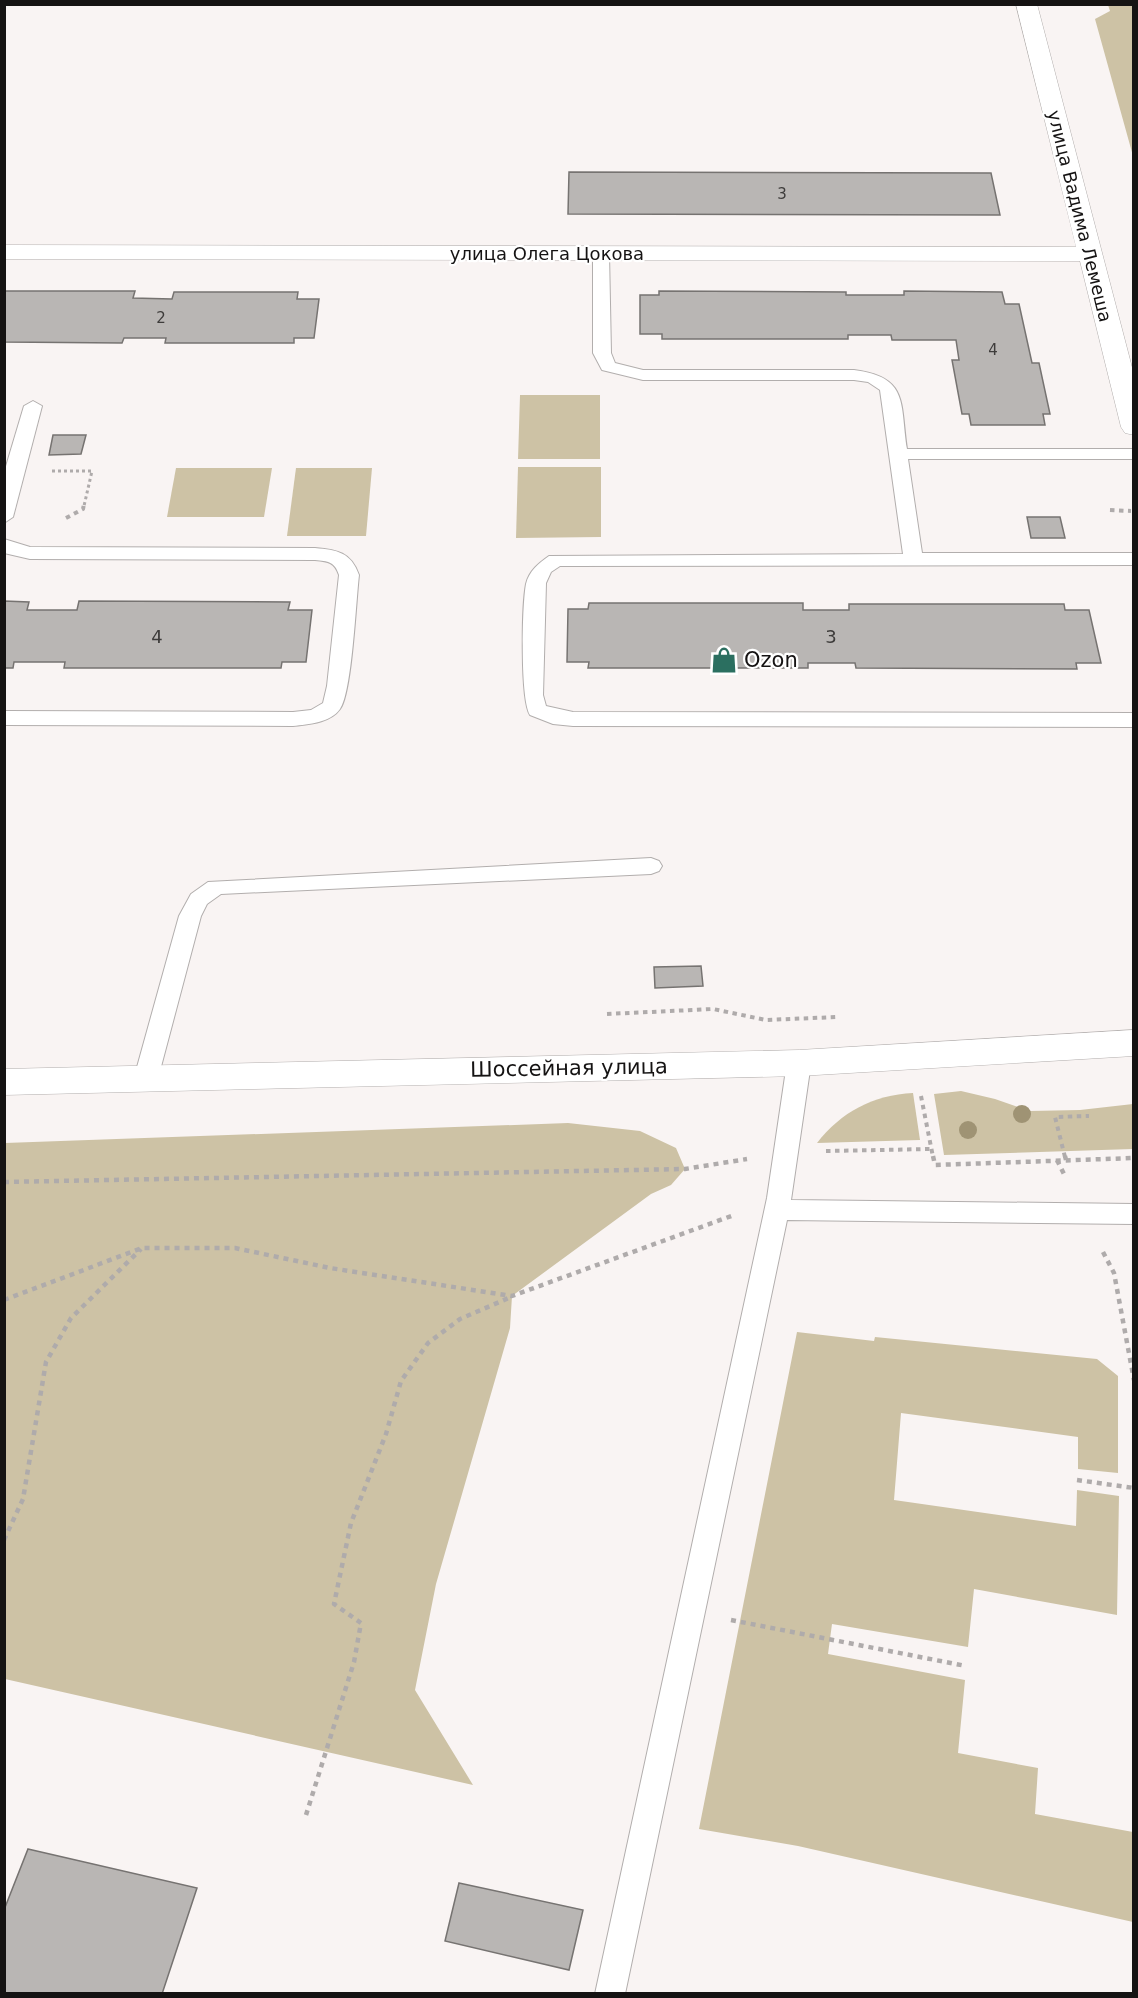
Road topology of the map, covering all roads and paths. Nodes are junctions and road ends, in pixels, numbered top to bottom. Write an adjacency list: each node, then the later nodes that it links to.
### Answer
1 (1026, 4): 4 (street, улица Вадима Лемеша)
2 (4, 252): 3 (street, улица Олега Цокова)
3 (601, 253): 4 (street, улица Олега Цокова); 7 (lane)
4 (1090, 254): 6 (street, улица Вадима Лемеша)
5 (33, 406): 9 (lane)
6 (1134, 427)
7 (898, 454): 8 (lane); 14 (lane)
8 (1134, 454)
9 (12, 476): 12 (lane); 13 (path)
10 (1110, 510): 11 (path)
11 (1131, 511)
12 (4, 517)
13 (7, 546): 16 (lane)
14 (913, 558): 15 (lane); 17 (lane)
15 (1134, 559)
16 (4, 718)
17 (1134, 720)
18 (651, 866): 23 (lane)
19 (607, 1014): 20 (path)
20 (849, 1017)
21 (1134, 1043): 22 (street, Шоссейная улица)
22 (800, 1063): 23 (street, Шоссейная улица); 28 (lane)
23 (146, 1078): 24 (street, Шоссейная улица)
24 (4, 1082)
25 (921, 1091): 27 (path)
26 (1089, 1116): 30 (path)
27 (931, 1149): 28 (path); 30 (path)
28 (787, 1152): 31 (path); 32 (lane)
29 (1134, 1158): 30 (path)
30 (1066, 1160)
31 (4, 1182)
32 (778, 1204): 33 (lane); 36 (path); 42 (lane)
33 (1134, 1214)
34 (142, 1248): 36 (path); 37 (path); 41 (path)
35 (1114, 1273): 38 (path)
36 (512, 1296): 44 (path)
37 (4, 1300)
38 (1134, 1380)
39 (1077, 1480): 40 (path)
40 (1134, 1488)
41 (4, 1540)
42 (693, 1613): 43 (path); 45 (lane)
43 (966, 1666)
44 (306, 1815)
45 (610, 1994)

